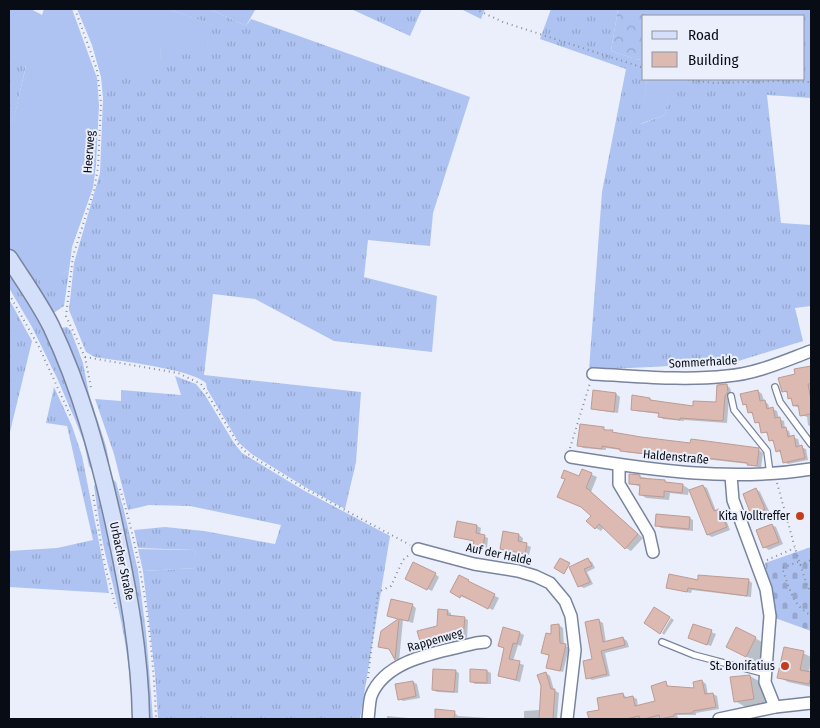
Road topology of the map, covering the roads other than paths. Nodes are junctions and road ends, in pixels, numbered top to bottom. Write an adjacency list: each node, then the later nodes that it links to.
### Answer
1 (9, 258): 19 (street, Urbacher Straße)
2 (811, 352): 3 (street, Sommerhalde)
3 (593, 374)
4 (775, 387): 6 (lane)
5 (731, 396): 10 (lane)
6 (811, 444)
7 (571, 452): 8 (street, Haldenstraße)
8 (619, 465): 11 (street, Haldenstraße); 13 (street)
9 (811, 469): 10 (street, Haldenstraße)
10 (772, 474): 11 (street, Haldenstraße)
11 (731, 476): 16 (street)
12 (418, 549): 21 (street, Auf der Halde)
13 (653, 552)
14 (484, 642): 20 (street, Rappenweg)
15 (662, 642): 16 (lane)
16 (766, 674): 18 (street)
17 (811, 703): 18 (street)
18 (775, 707): 22 (street)
19 (141, 719)
20 (368, 719)
21 (567, 719)
22 (719, 719)

